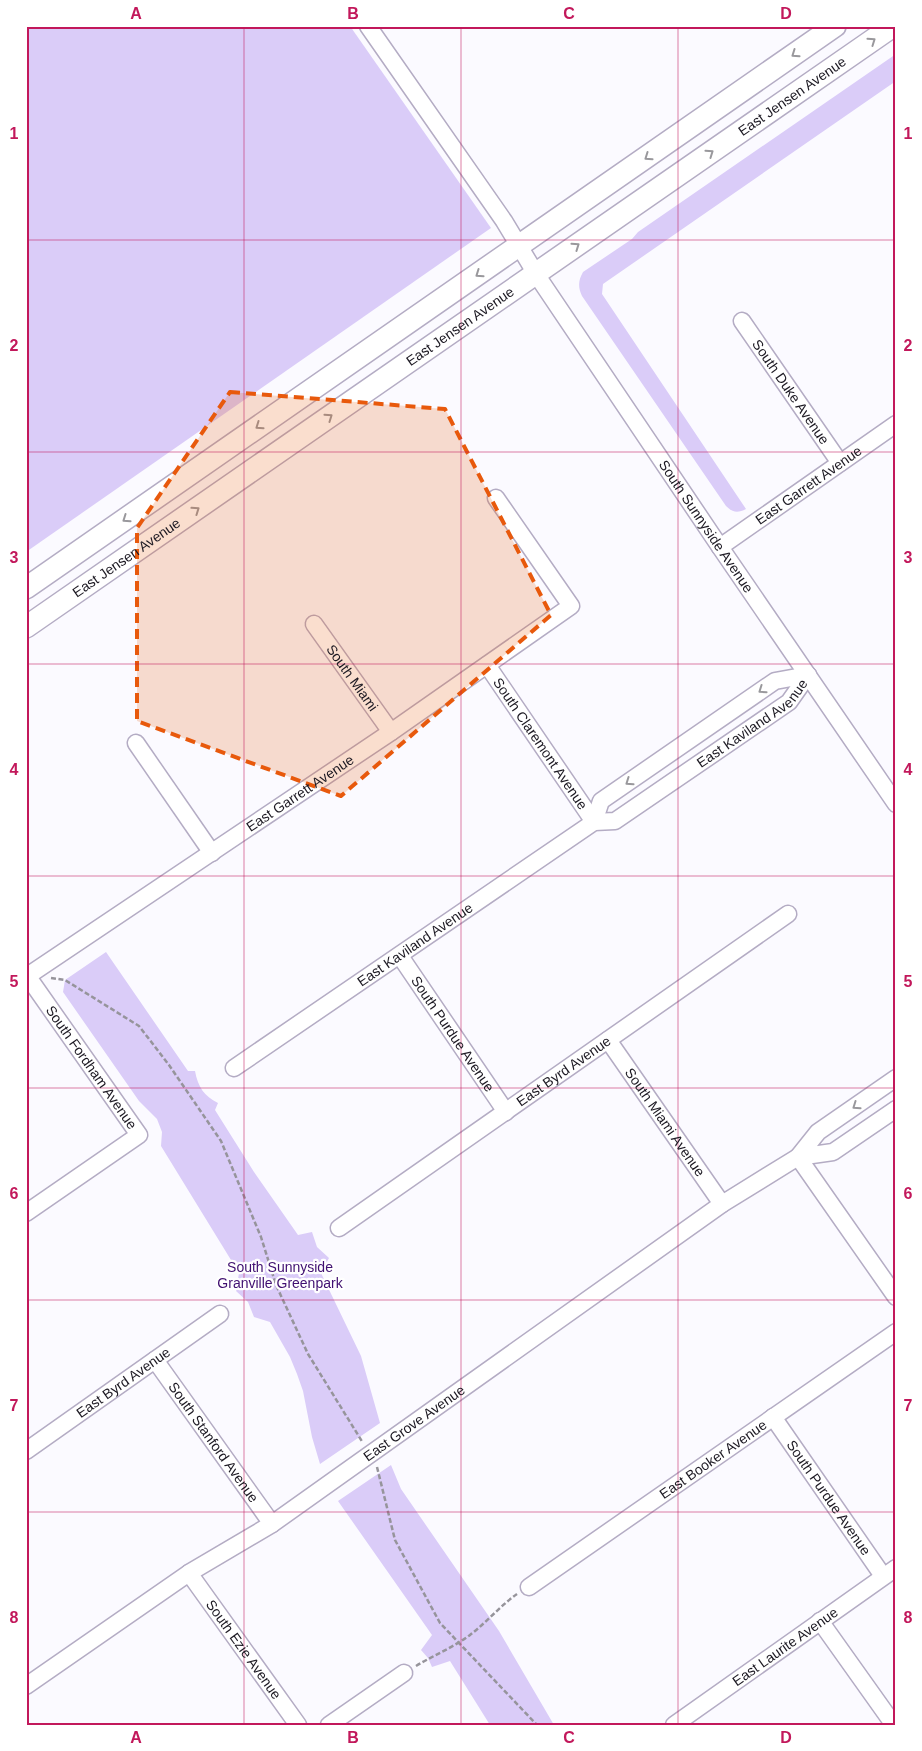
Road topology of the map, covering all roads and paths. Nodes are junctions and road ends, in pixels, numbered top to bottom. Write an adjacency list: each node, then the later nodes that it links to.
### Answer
1 (368, 26): 4 (street, South Sunnyside Avenue)
2 (835, 26): 4 (main road, one-way to 4)
3 (892, 26): 5 (main road, East Jensen Avenue, one-way to 3)
4 (520, 246): 5 (street, South Sunnyside Avenue); 11 (main road, one-way to 11)
5 (536, 274): 10 (street, South Sunnyside Avenue); 13 (main road, East Jensen Avenue, one-way to 5)
6 (742, 321): 8 (street, South Duke Avenue)
7 (896, 424): 8 (street, East Garrett Avenue)
8 (840, 463): 10 (street, East Garrett Avenue)
9 (496, 498): 14 (street, East Garrett Avenue)
10 (720, 547): 15 (street, South Sunnyside Avenue)
11 (26, 588)
12 (314, 624): 16 (street, South Miami)
13 (26, 627)
14 (487, 665): 16 (street, East Garrett Avenue); 19 (street, South Claremont Avenue)
15 (808, 675): 18 (street, South Sunnyside Avenue); 19 (street, East Kaviland Avenue); 19 (street, East Kaviland Avenue, one-way to 19)
16 (391, 732): 20 (street, East Garrett Avenue)
17 (136, 743): 20 (street)
18 (896, 804)
19 (594, 822): 22 (street, East Kaviland Avenue)
20 (212, 852): 23 (street, East Garrett Avenue)
21 (788, 914): 24 (street, East Byrd Avenue)
22 (400, 956): 25 (street, East Kaviland Avenue); 28 (street, South Purdue Avenue)
23 (27, 976): 31 (street, South Fordham Avenue); 39 (path)
24 (608, 1040): 28 (street, East Byrd Avenue); 30 (street, South Miami Avenue)
25 (234, 1068)
26 (896, 1078): 29 (street, East Grove Avenue, one-way to 29)
27 (896, 1109): 29 (street, East Grove Avenue)
28 (506, 1112): 32 (street, East Byrd Avenue)
29 (798, 1157): 30 (street, East Grove Avenue); 33 (street)
30 (722, 1204): 39 (street, East Grove Avenue)
31 (26, 1213)
32 (339, 1228)
33 (896, 1297)
34 (220, 1314): 36 (street, East Byrd Avenue)
35 (896, 1332): 37 (street, East Booker Avenue)
36 (155, 1360): 38 (street, East Byrd Avenue); 40 (street, South Stanford Avenue)
37 (773, 1417): 41 (street, South Purdue Avenue); 43 (street, East Booker Avenue)
38 (26, 1451)
39 (370, 1454): 40 (street, East Grove Avenue); 45 (path)
40 (272, 1524): 42 (street, East Grove Avenue)
41 (890, 1572): 44 (street, East Laurite Avenue)
42 (189, 1573): 47 (street, East Grove Avenue); 48 (street, South Ezie Avenue)
43 (529, 1587): 45 (path)
44 (820, 1622): 51 (street, East Laurite Avenue); 52 (street)
45 (458, 1642): 46 (path); 50 (path)
46 (404, 1673): 49 (street)
47 (26, 1686)
48 (298, 1725)
49 (329, 1725)
50 (537, 1725)
51 (674, 1725)
52 (894, 1725)

